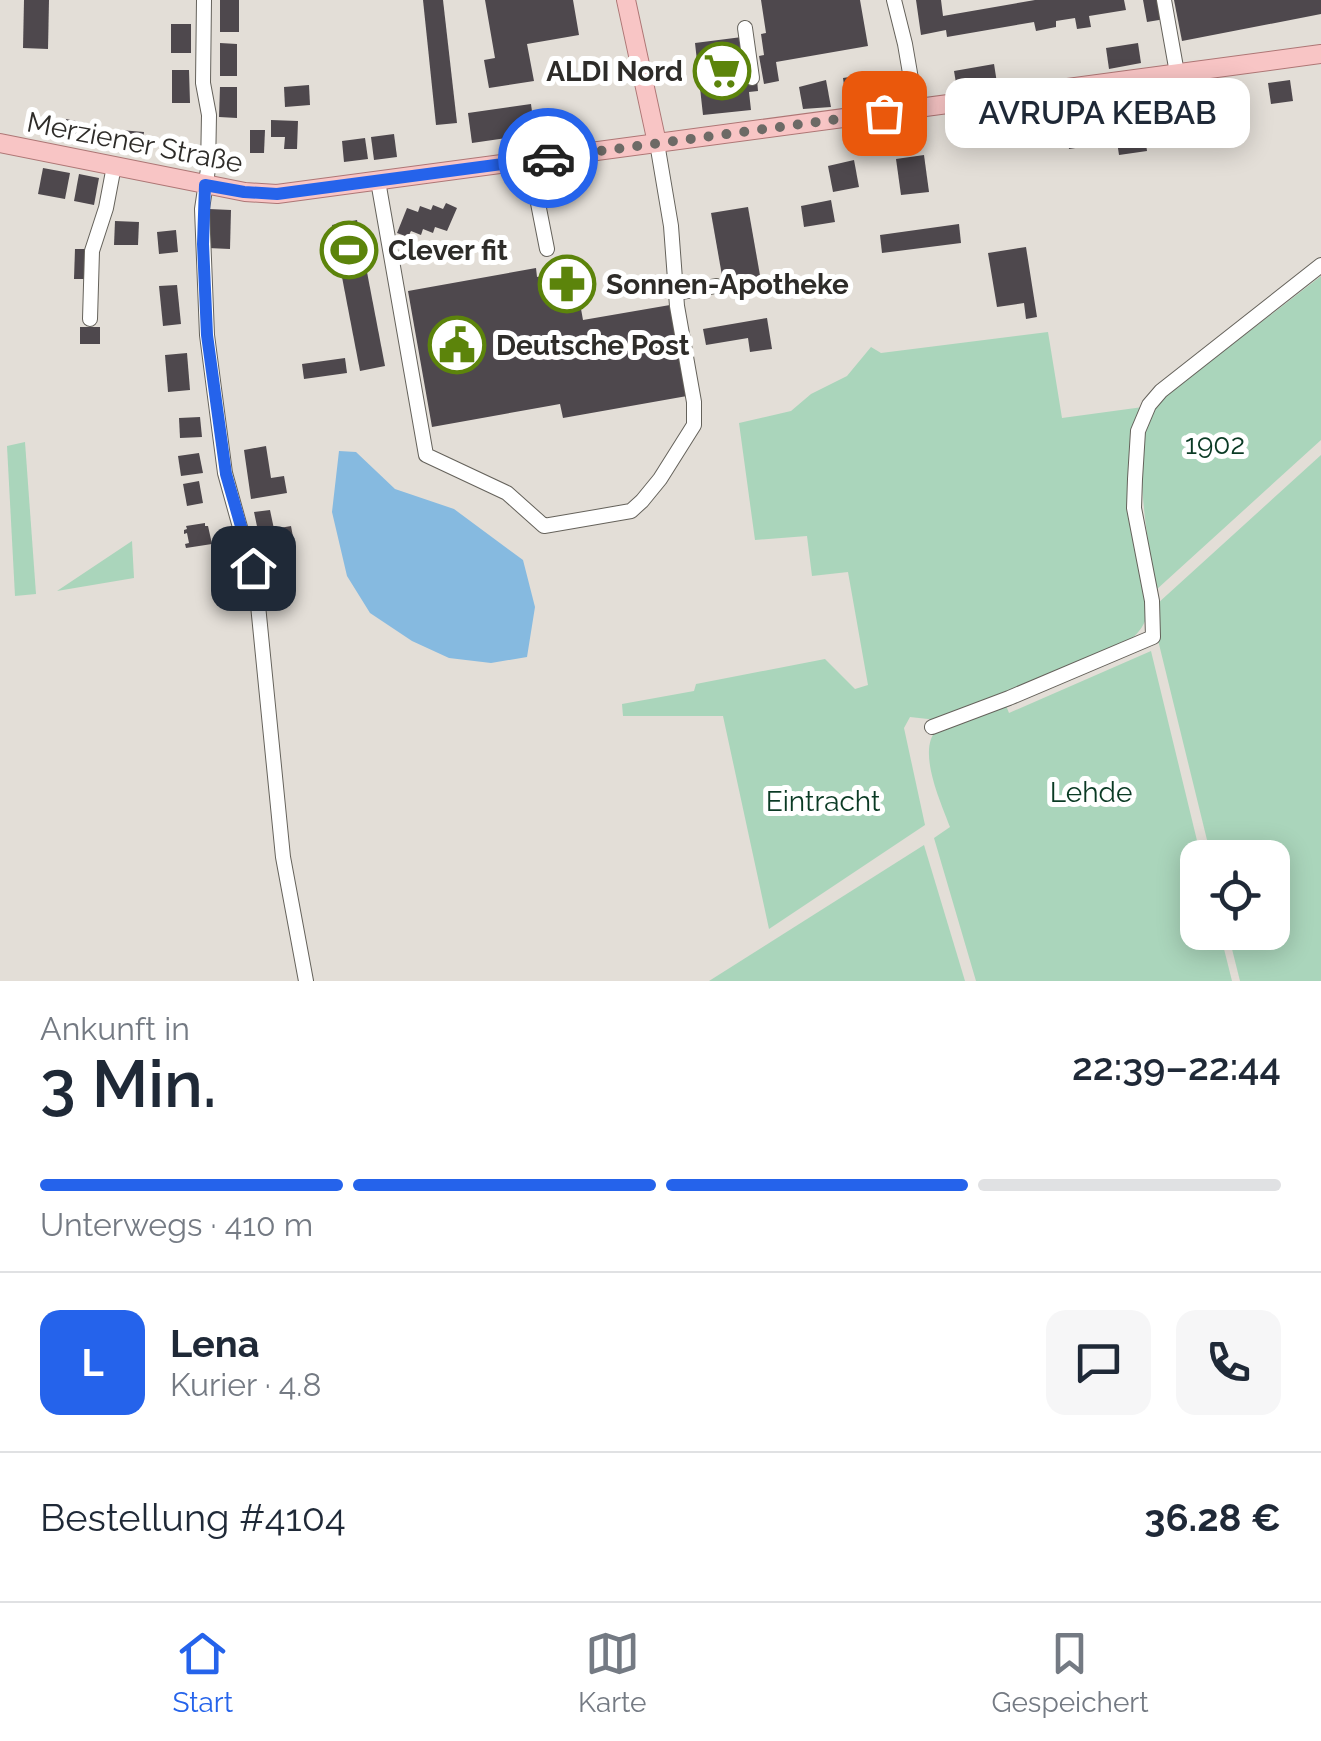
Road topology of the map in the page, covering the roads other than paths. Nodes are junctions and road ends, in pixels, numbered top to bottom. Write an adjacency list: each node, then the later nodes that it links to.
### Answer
1 (204, 0): 14 (street)
2 (626, 0): 10 (main road)
3 (894, 0): 9 (street)
4 (1164, 0): 7 (street)
5 (745, 28): 8 (street)
6 (1321, 54): 7 (main road, Merziener Straße)
7 (1177, 73): 9 (main road, Merziener Straße)
8 (752, 78)
9 (916, 108): 10 (main road, Merziener Straße)
10 (657, 143): 13 (main road, Merziener Straße); 19 (street)
11 (0, 144): 12 (main road, Merziener Straße)
12 (114, 166): 14 (main road, Merziener Straße); 20 (street)
13 (378, 181): 14 (main road, Merziener Straße); 19 (street)
14 (205, 185): 22 (street)
15 (535, 188): 16 (street)
16 (548, 248)
17 (1321, 265): 21 (street)
18 (716, 286): 19 (street)
19 (676, 293)
20 (90, 319)
21 (932, 727)
22 (306, 981)

